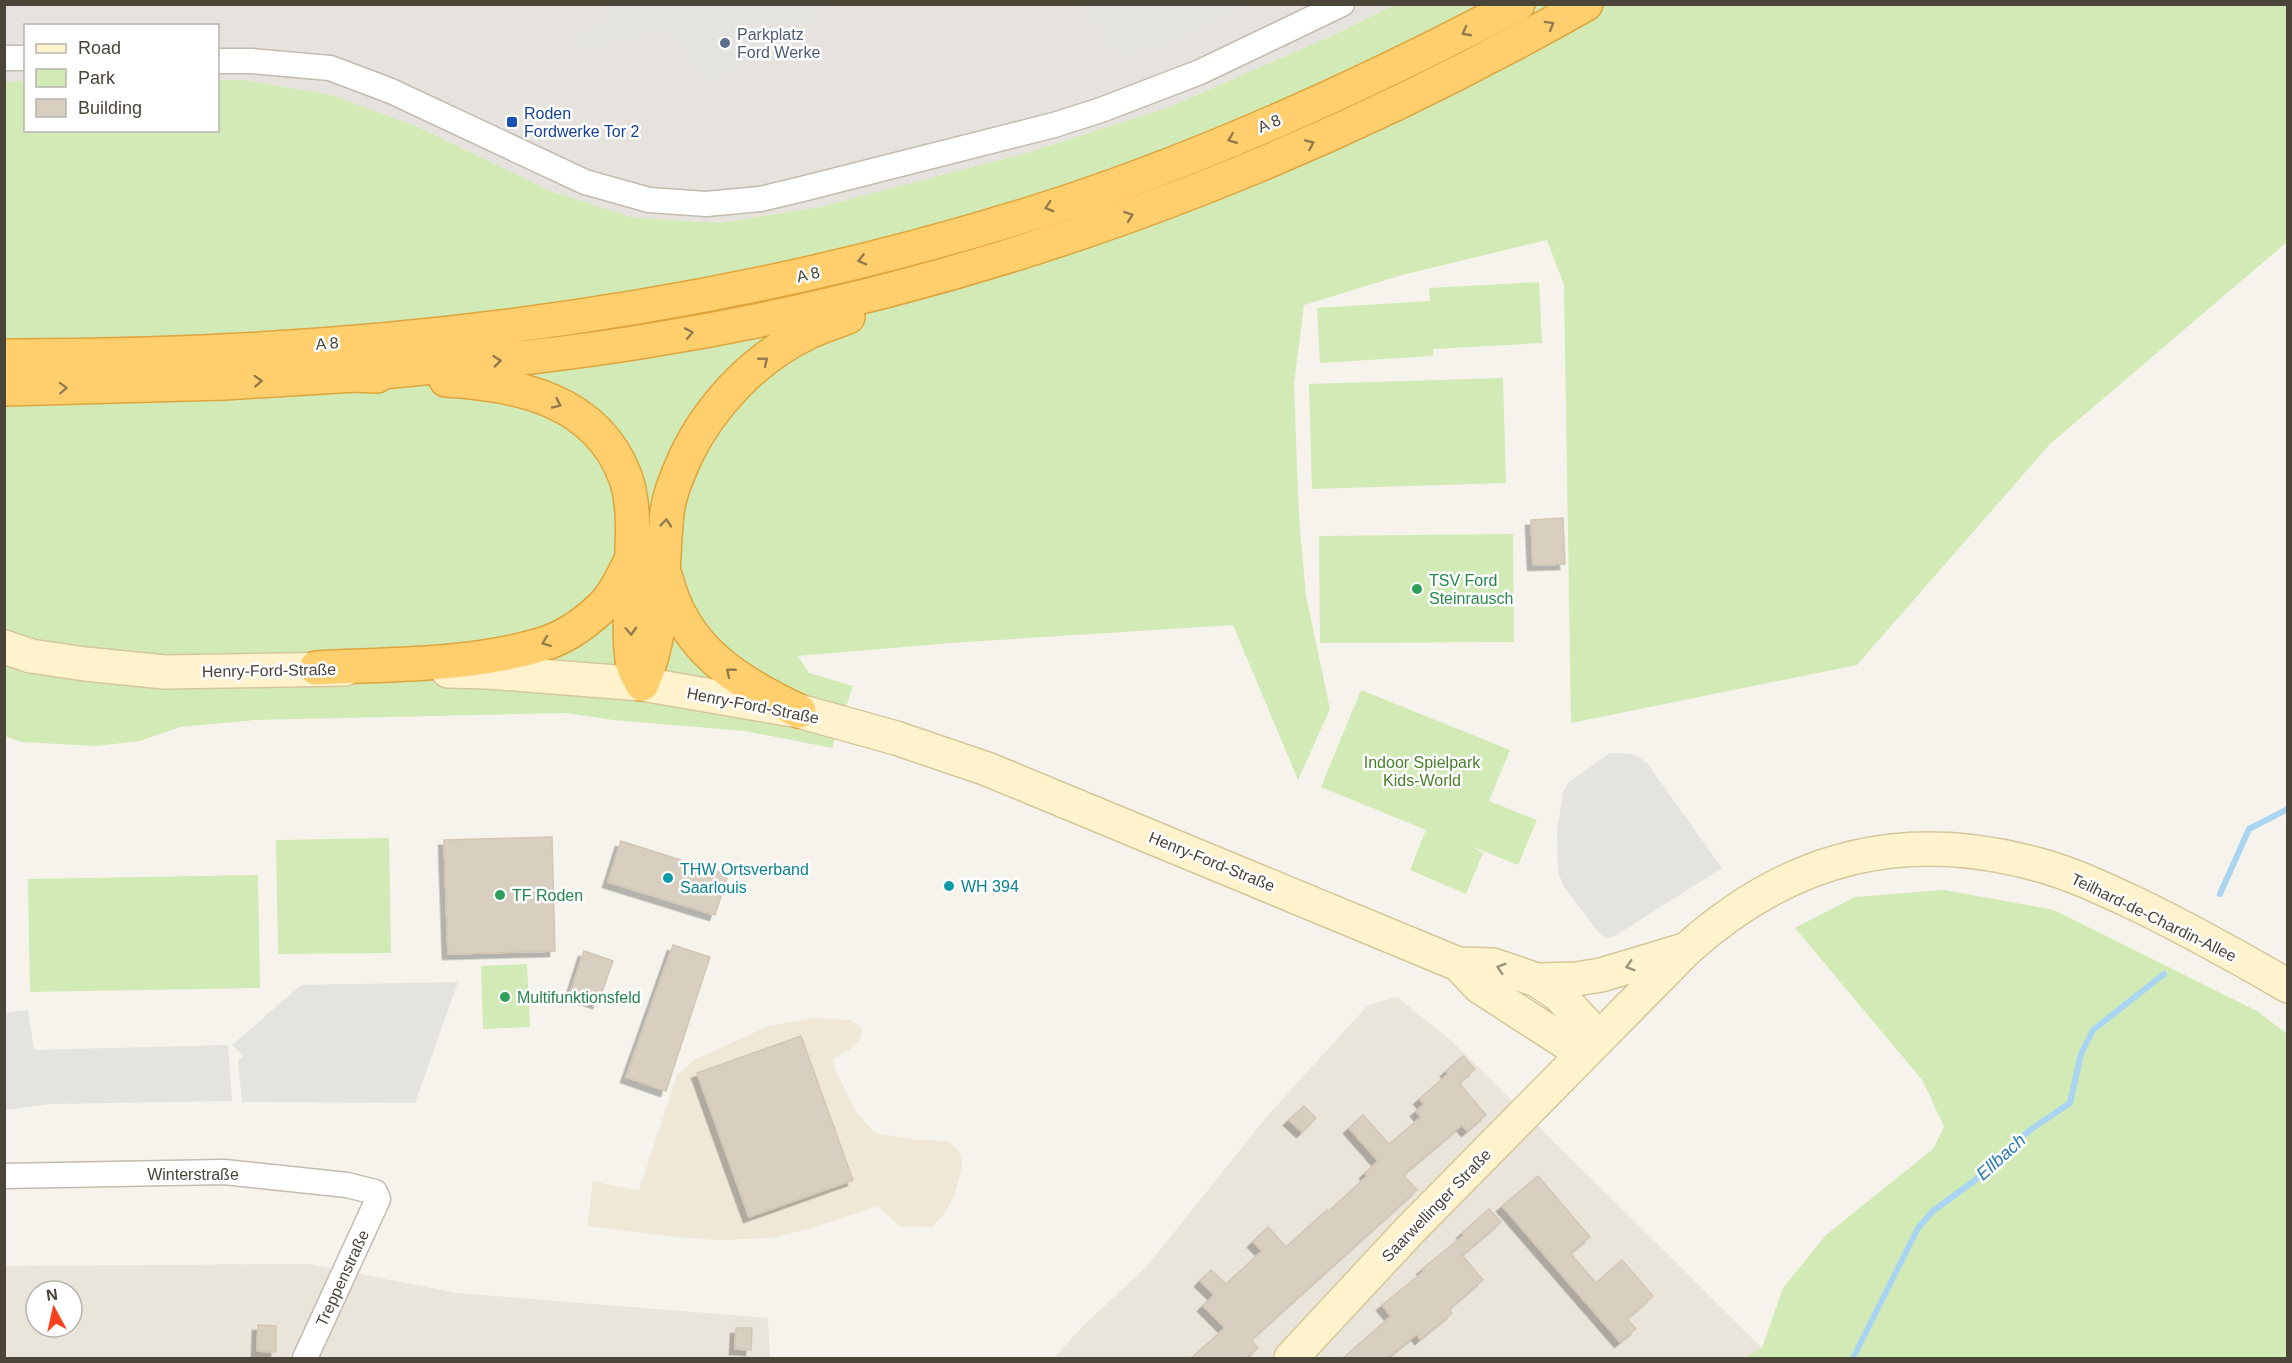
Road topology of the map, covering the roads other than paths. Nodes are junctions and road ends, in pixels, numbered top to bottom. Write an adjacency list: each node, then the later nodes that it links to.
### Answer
1 (1342, 4): 6 (street)
2 (1518, 4): 8 (highway, A 8 / A 8, one-way to 8)
3 (1586, 4): 7 (highway, A 8 / A 8, one-way to 3)
4 (4, 58): 5 (street)
5 (24, 58)
6 (219, 61)
7 (954, 273): 9 (highway, A 8 / A 8, one-way to 7); 12 (highway, one-way to 7)
8 (4, 356)
9 (355, 375): 10 (highway, A 8, one-way to 9); 11 (highway, one-way to 11)
10 (4, 388)
11 (631, 560): 14 (highway, one-way to 14); 15 (highway, one-way to 15)
12 (663, 565): 15 (highway); 16 (highway, one-way to 12)
13 (4, 648): 14 (street, Henry-Ford-Straße)
14 (316, 668): 15 (street, Henry-Ford-Straße)
15 (642, 684): 16 (street, Henry-Ford-Straße)
16 (799, 711): 18 (street, Henry-Ford-Straße)
17 (1686, 950): 19 (street, one-way to 19); 20 (street, Teilhard-de-Chardin-Allee); 21 (street, Teilhard-de-Chardin-Allee)
18 (1458, 964): 19 (street, Henry-Ford-Straße, one-way to 18); 21 (street, Henry-Ford-Straße)
19 (1537, 980): 21 (street, Henry-Ford-Straße)
20 (2288, 986)
21 (1590, 1045): 25 (street, Saarwellinger Straße)
22 (4, 1176): 23 (street, Winterstraße)
23 (377, 1196): 24 (street, Treppenstraße)
24 (304, 1359)
25 (1291, 1359)

